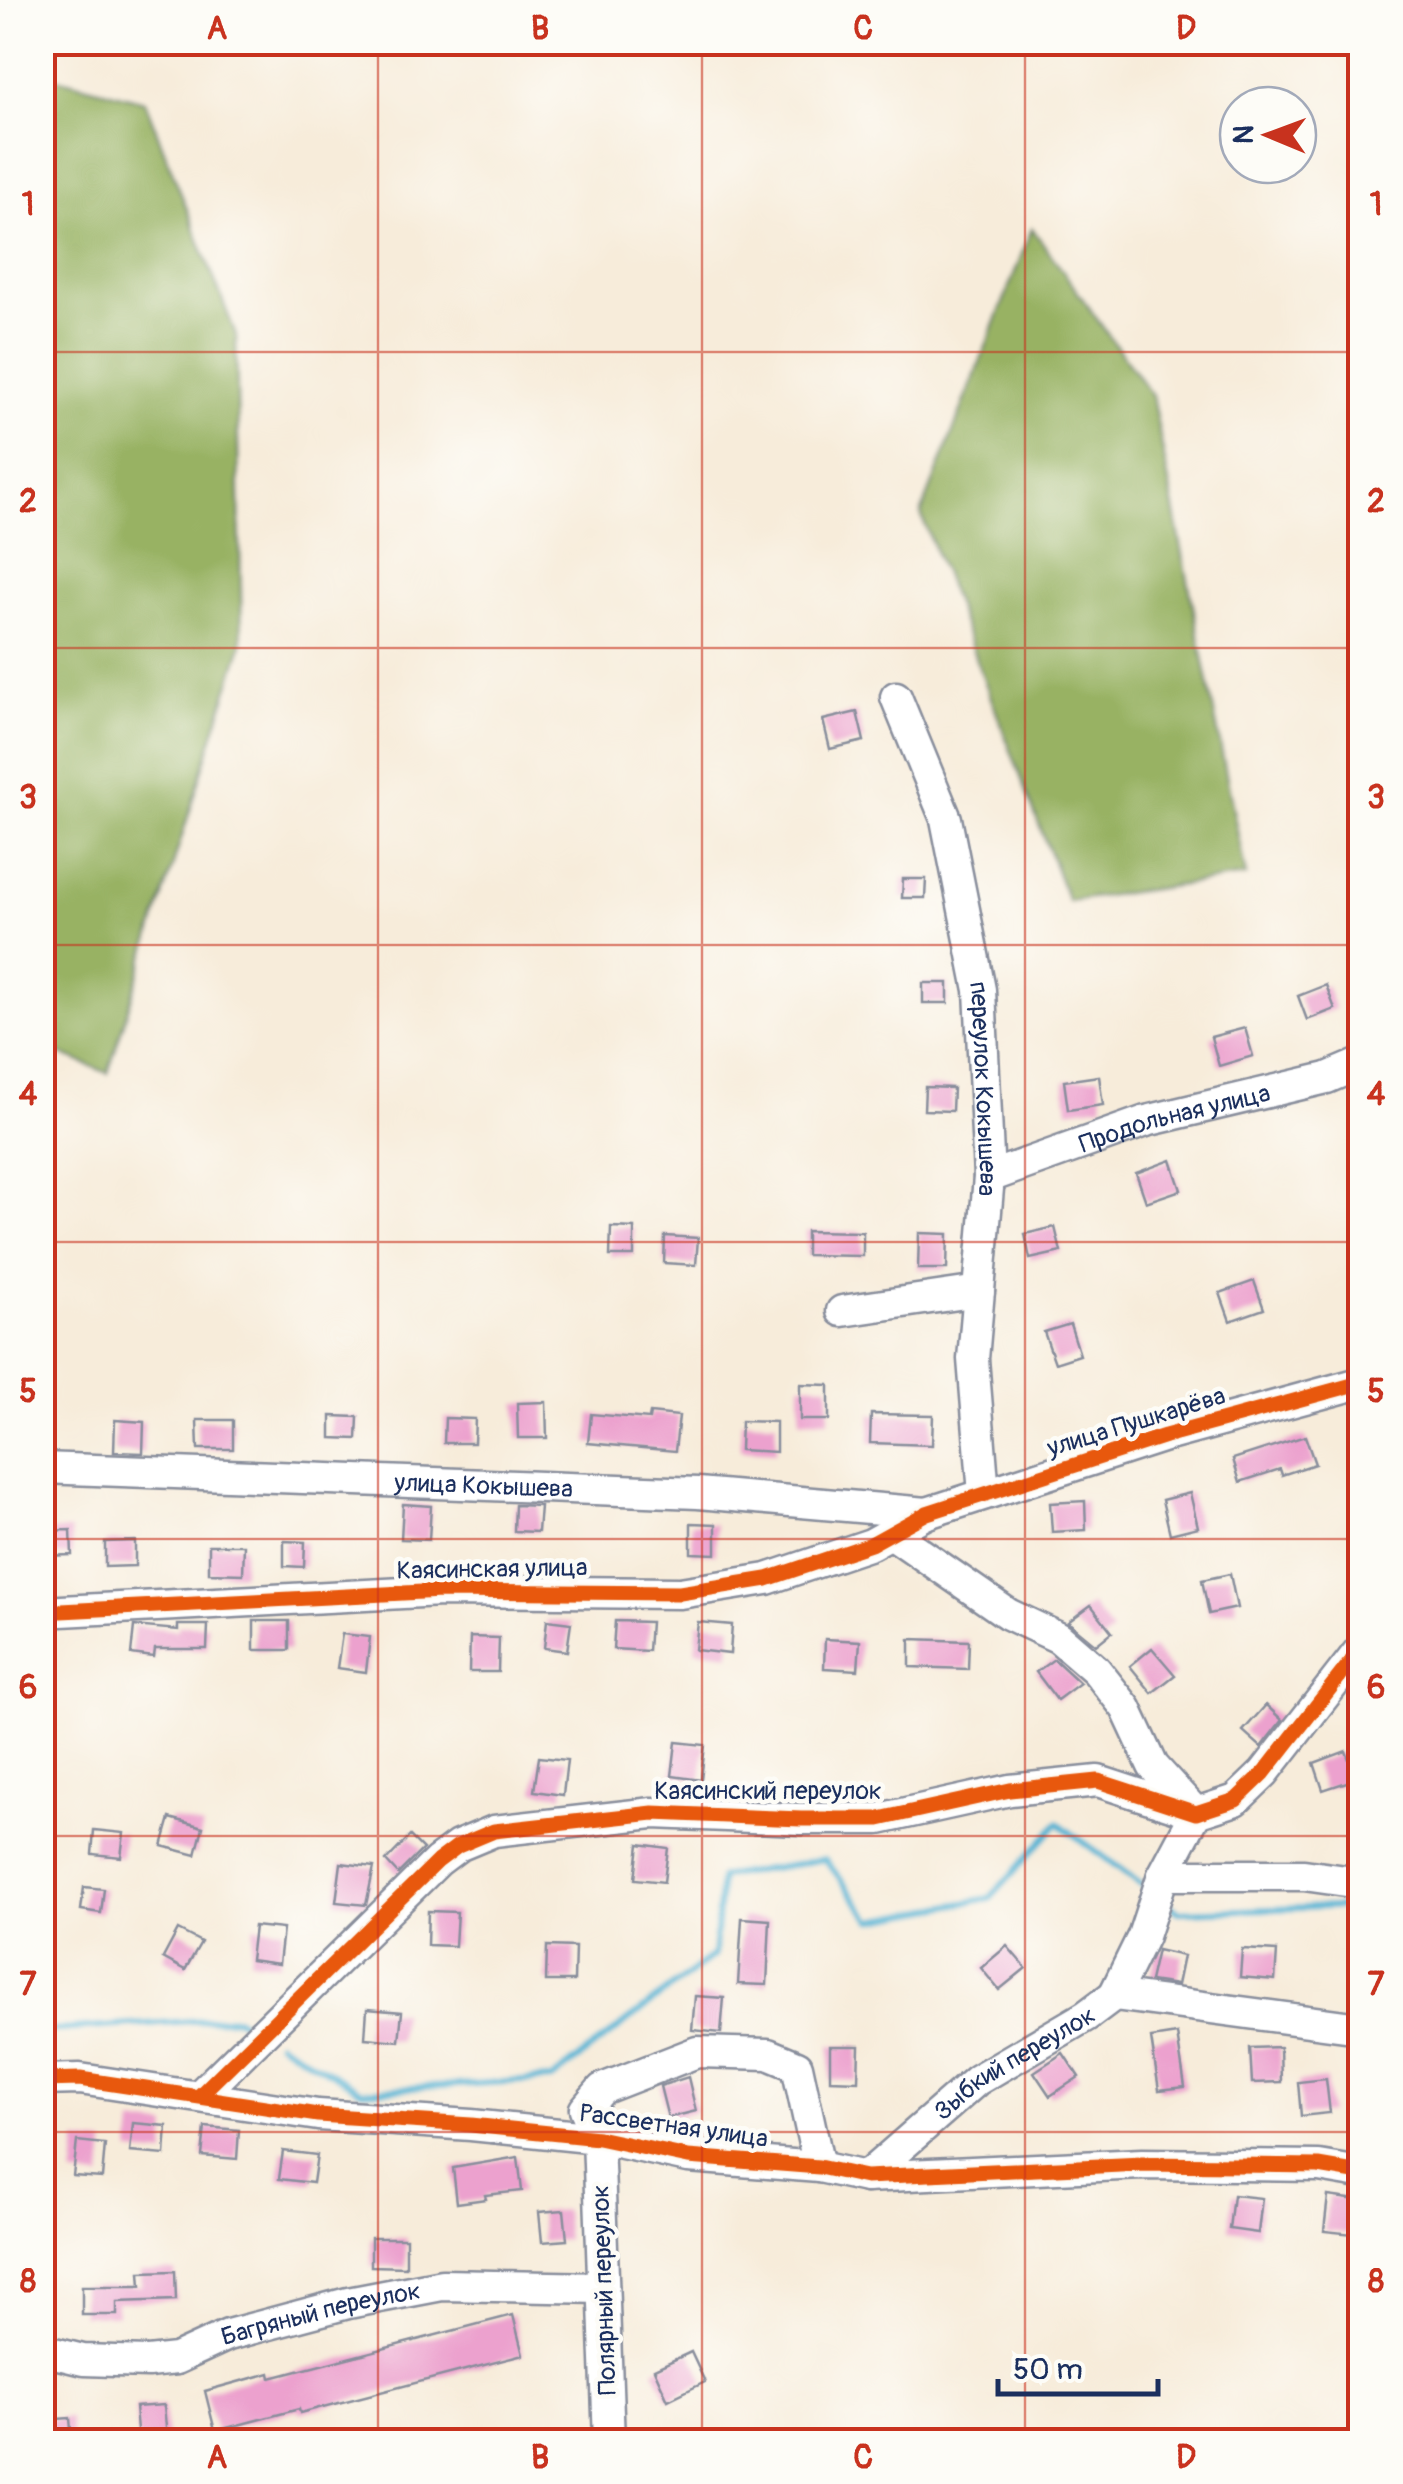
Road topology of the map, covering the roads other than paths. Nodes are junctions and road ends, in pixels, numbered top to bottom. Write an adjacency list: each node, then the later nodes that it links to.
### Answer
1 (896, 697): 3 (street, переулок Кокышева)
2 (1360, 1064): 3 (street, Продольная улица)
3 (990, 1177): 4 (street, переулок Кокышева)
4 (979, 1291): 5 (street); 8 (street, переулок Кокышева)
5 (842, 1312)
6 (1360, 1383): 8 (street, улица Пушкарёва)
7 (42, 1468): 9 (street, улица Кокышева)
8 (984, 1494): 9 (street, улица Пушкарёва)
9 (927, 1513): 10 (street, Каясинская улица)
10 (891, 1534): 11 (street, Каясинская улица); 13 (street)
11 (42, 1612)
12 (1360, 1650): 13 (street)
13 (1196, 1814): 15 (street); 19 (street, Каясинский переулок)
14 (1360, 1883): 15 (street)
15 (1158, 1889): 16 (street)
16 (1114, 1995): 17 (street, Зыбкий переулок); 23 (street, Зыбкий переулок)
17 (1360, 2028)
18 (42, 2080): 19 (street, Рассветная улица)
19 (199, 2096): 20 (street, Рассветная улица)
20 (598, 2138): 21 (street, Рассветная улица); 21 (street, Полярный переулок); 24 (street, Полярный переулок)
21 (819, 2167): 23 (street, Рассветная улица)
22 (1360, 2174): 23 (street, Рассветная улица)
23 (866, 2177)
24 (603, 2288): 25 (street, Багряный переулок); 26 (street, Полярный переулок)
25 (42, 2350)
26 (609, 2442)

